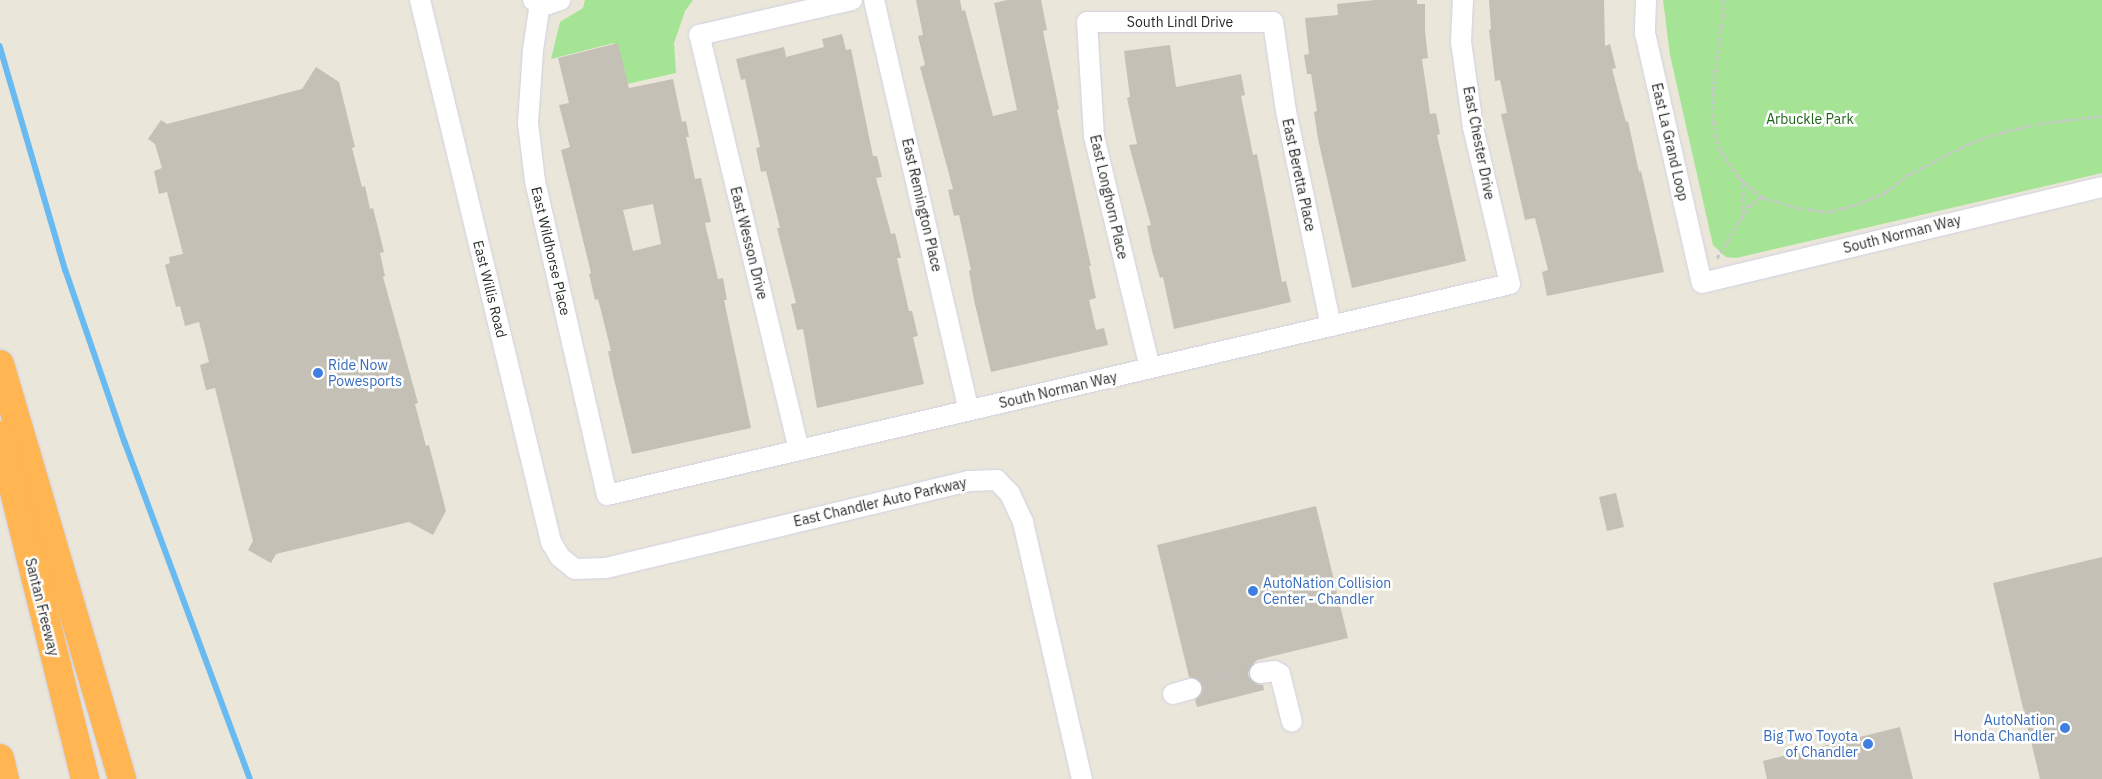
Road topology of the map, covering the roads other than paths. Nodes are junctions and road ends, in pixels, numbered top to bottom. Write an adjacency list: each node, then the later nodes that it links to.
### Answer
1 (420, 0): 20 (street, East Willis Road)
2 (560, 0): 7 (street)
3 (852, 0): 18 (street, East Wesson Drive)
4 (874, 0): 16 (street, East Remington Place)
5 (1463, 0): 12 (street, East Chester Drive)
6 (1646, 0): 11 (street, East La Grand Loop)
7 (536, 2): 19 (street, East Wildhorse Place)
8 (1087, 22): 9 (street, South Lindl Drive); 15 (street, East Longhorn Place)
9 (1273, 22): 13 (street, East Beretta Place)
10 (2102, 187): 11 (street, South Norman Way)
11 (1702, 283)
12 (1510, 284): 13 (street, South Norman Way)
13 (1331, 326): 15 (street, South Norman Way)
14 (0, 364): 26 (highway)
15 (1150, 368): 16 (street, South Norman Way)
16 (969, 410): 18 (street, South Norman Way)
17 (0, 435): 25 (highway, Santan Freeway)
18 (800, 450): 19 (street, South Norman Way)
19 (607, 495)
20 (575, 568): 27 (street, East Chandler Auto Parkway)
21 (1260, 673): 22 (street)
22 (1292, 722)
23 (0, 758): 24 (highway)
24 (5, 779)
25 (85, 779)
26 (122, 779)
27 (1082, 779)

